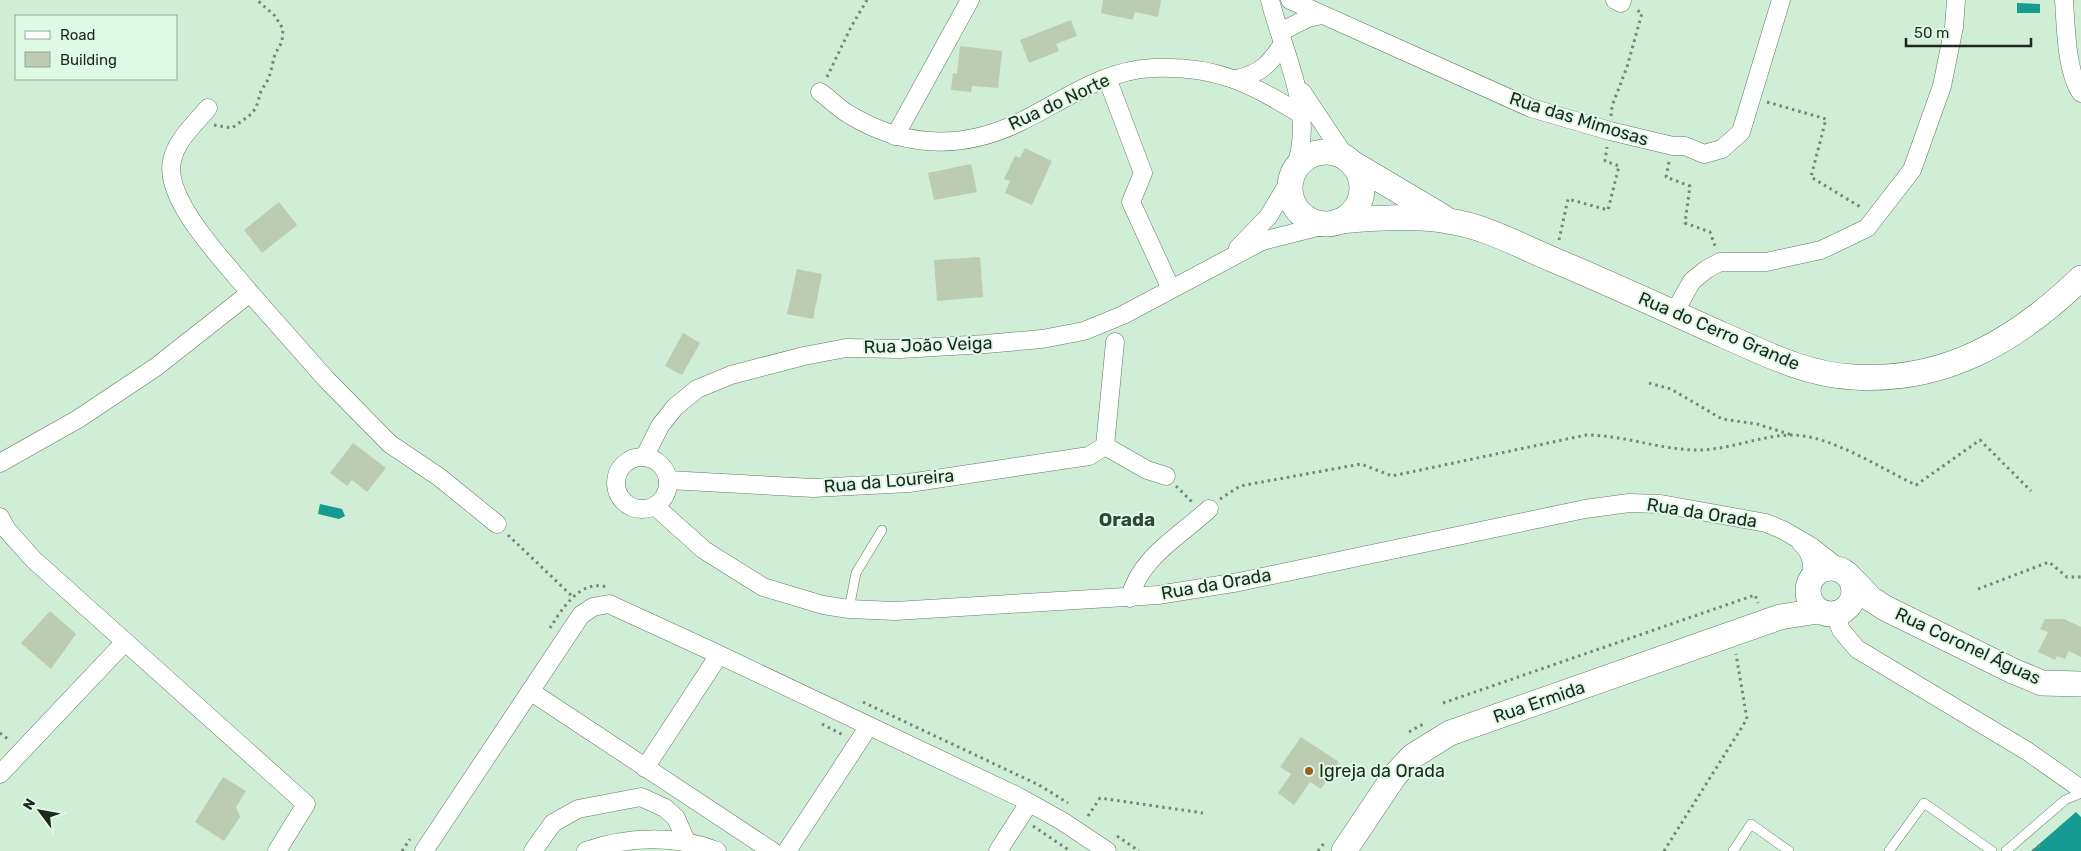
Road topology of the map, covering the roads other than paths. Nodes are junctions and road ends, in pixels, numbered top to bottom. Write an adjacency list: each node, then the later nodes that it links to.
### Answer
1 (970, 0): 18 (street)
2 (1270, 0): 8 (street)
3 (1290, 0): 7 (street, Rua das Mimosas)
4 (1781, 0): 7 (street, Rua das Mimosas)
5 (1956, 0): 27 (street)
6 (2064, 0): 9 (street)
7 (1322, 16): 8 (street)
8 (1281, 38): 12 (street); 13 (street)
9 (2075, 51): 10 (street)
10 (2077, 70): 15 (street)
11 (1107, 78): 12 (street, Rua do Norte); 18 (street, Rua do Norte); 25 (street)
12 (1237, 79): 17 (street, Rua do Norte)
13 (1295, 79): 17 (street); 19 (street)
14 (820, 92): 18 (street, Rua do Norte)
15 (2081, 93)
16 (208, 108): 26 (street)
17 (1302, 115): 20 (street)
18 (895, 136)
19 (1349, 160): 20 (street); 21 (street); 22 (street)
20 (1293, 174): 22 (street); 23 (street)
21 (1449, 221): 22 (street, Rua do Cerro Grande); 27 (street, Rua do Cerro Grande)
22 (1334, 222): 23 (street)
23 (1231, 256): 25 (street, Rua João Veiga)
24 (2081, 278): 27 (street, Rua do Cerro Grande)
25 (1171, 289): 30 (street, Rua João Veiga)
26 (250, 293): 31 (street); 37 (street)
27 (1674, 313)
28 (1115, 342): 29 (street)
29 (1105, 446): 32 (street); 33 (street, Rua da Loureira)
30 (645, 456): 33 (street); 34 (street)
31 (0, 462)
32 (1166, 476)
33 (668, 480): 34 (street)
34 (655, 506): 44 (street, Rua da Orada)
35 (1206, 512): 42 (street)
36 (0, 517): 47 (street)
37 (497, 524)
38 (882, 530): 44 (lane)
39 (1795, 538): 40 (street, Rua da Orada); 41 (street); 42 (street, Rua da Orada)
40 (1844, 572): 41 (street); 43 (street); 45 (street)
41 (1811, 581): 45 (street); 46 (street)
42 (1130, 598): 44 (street, Rua da Orada)
43 (1885, 608): 45 (street); 49 (street, Rua Coronel Águas)
44 (849, 609)
45 (1834, 611): 46 (street); 54 (street)
46 (1771, 614): 66 (street, Rua Ermida)
47 (124, 643): 53 (street); 57 (street)
48 (720, 655): 50 (street); 51 (street); 52 (street)
49 (2081, 684)
50 (530, 691): 52 (street); 58 (street)
51 (869, 726): 55 (street); 63 (street)
52 (644, 768): 62 (street)
53 (0, 774)
54 (2081, 791): 71 (lane)
55 (1030, 803): 64 (street); 65 (street)
56 (686, 843): 59 (street); 60 (street); 61 (street)
57 (277, 851)
58 (424, 851)
59 (533, 851)
60 (586, 851)
61 (717, 851)
62 (772, 851)
63 (787, 851)
64 (998, 851)
65 (1107, 851)
66 (1344, 851)
67 (1733, 851): 68 (lane)
68 (1789, 851)
69 (1889, 851): 70 (lane)
70 (1992, 851)
71 (2006, 851)

